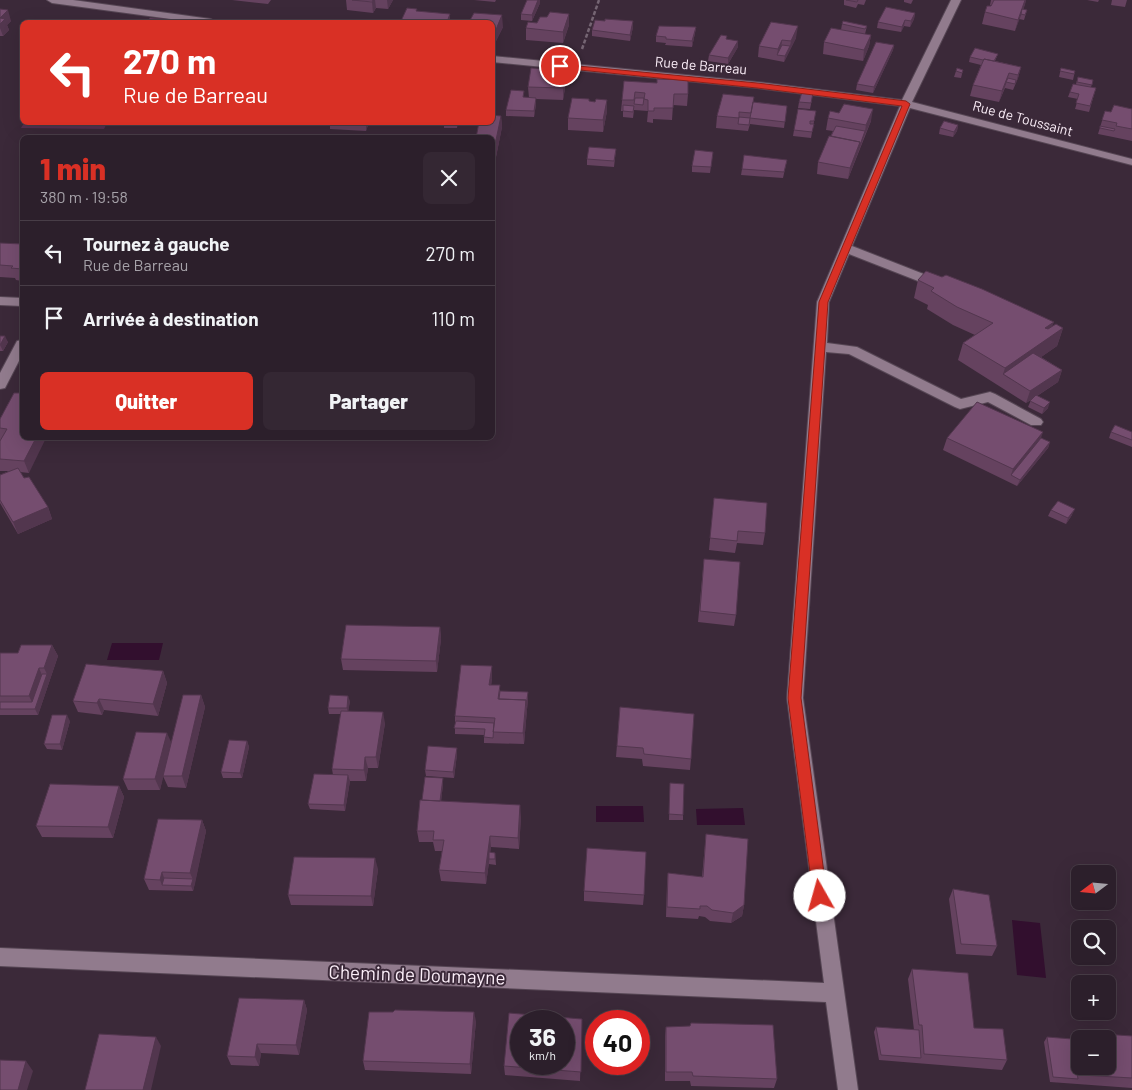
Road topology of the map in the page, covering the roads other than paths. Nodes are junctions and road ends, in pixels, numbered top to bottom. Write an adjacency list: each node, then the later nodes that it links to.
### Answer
1 (52, 0): 3 (street)
2 (956, 0): 6 (street)
3 (105, 3): 4 (street)
4 (200, 20)
5 (495, 60): 6 (street, Rue de Barreau)
6 (906, 104): 7 (street, Rue de Toussaint); 8 (street)
7 (1132, 162)
8 (846, 248): 9 (street); 12 (street)
9 (956, 292)
10 (0, 301): 11 (street)
11 (20, 302)
12 (820, 347): 15 (street); 17 (street)
13 (20, 348): 14 (street)
14 (0, 385)
15 (1036, 422)
16 (0, 958): 17 (street, Chemin de Doumayne)
17 (834, 993): 18 (street)
18 (848, 1090)

